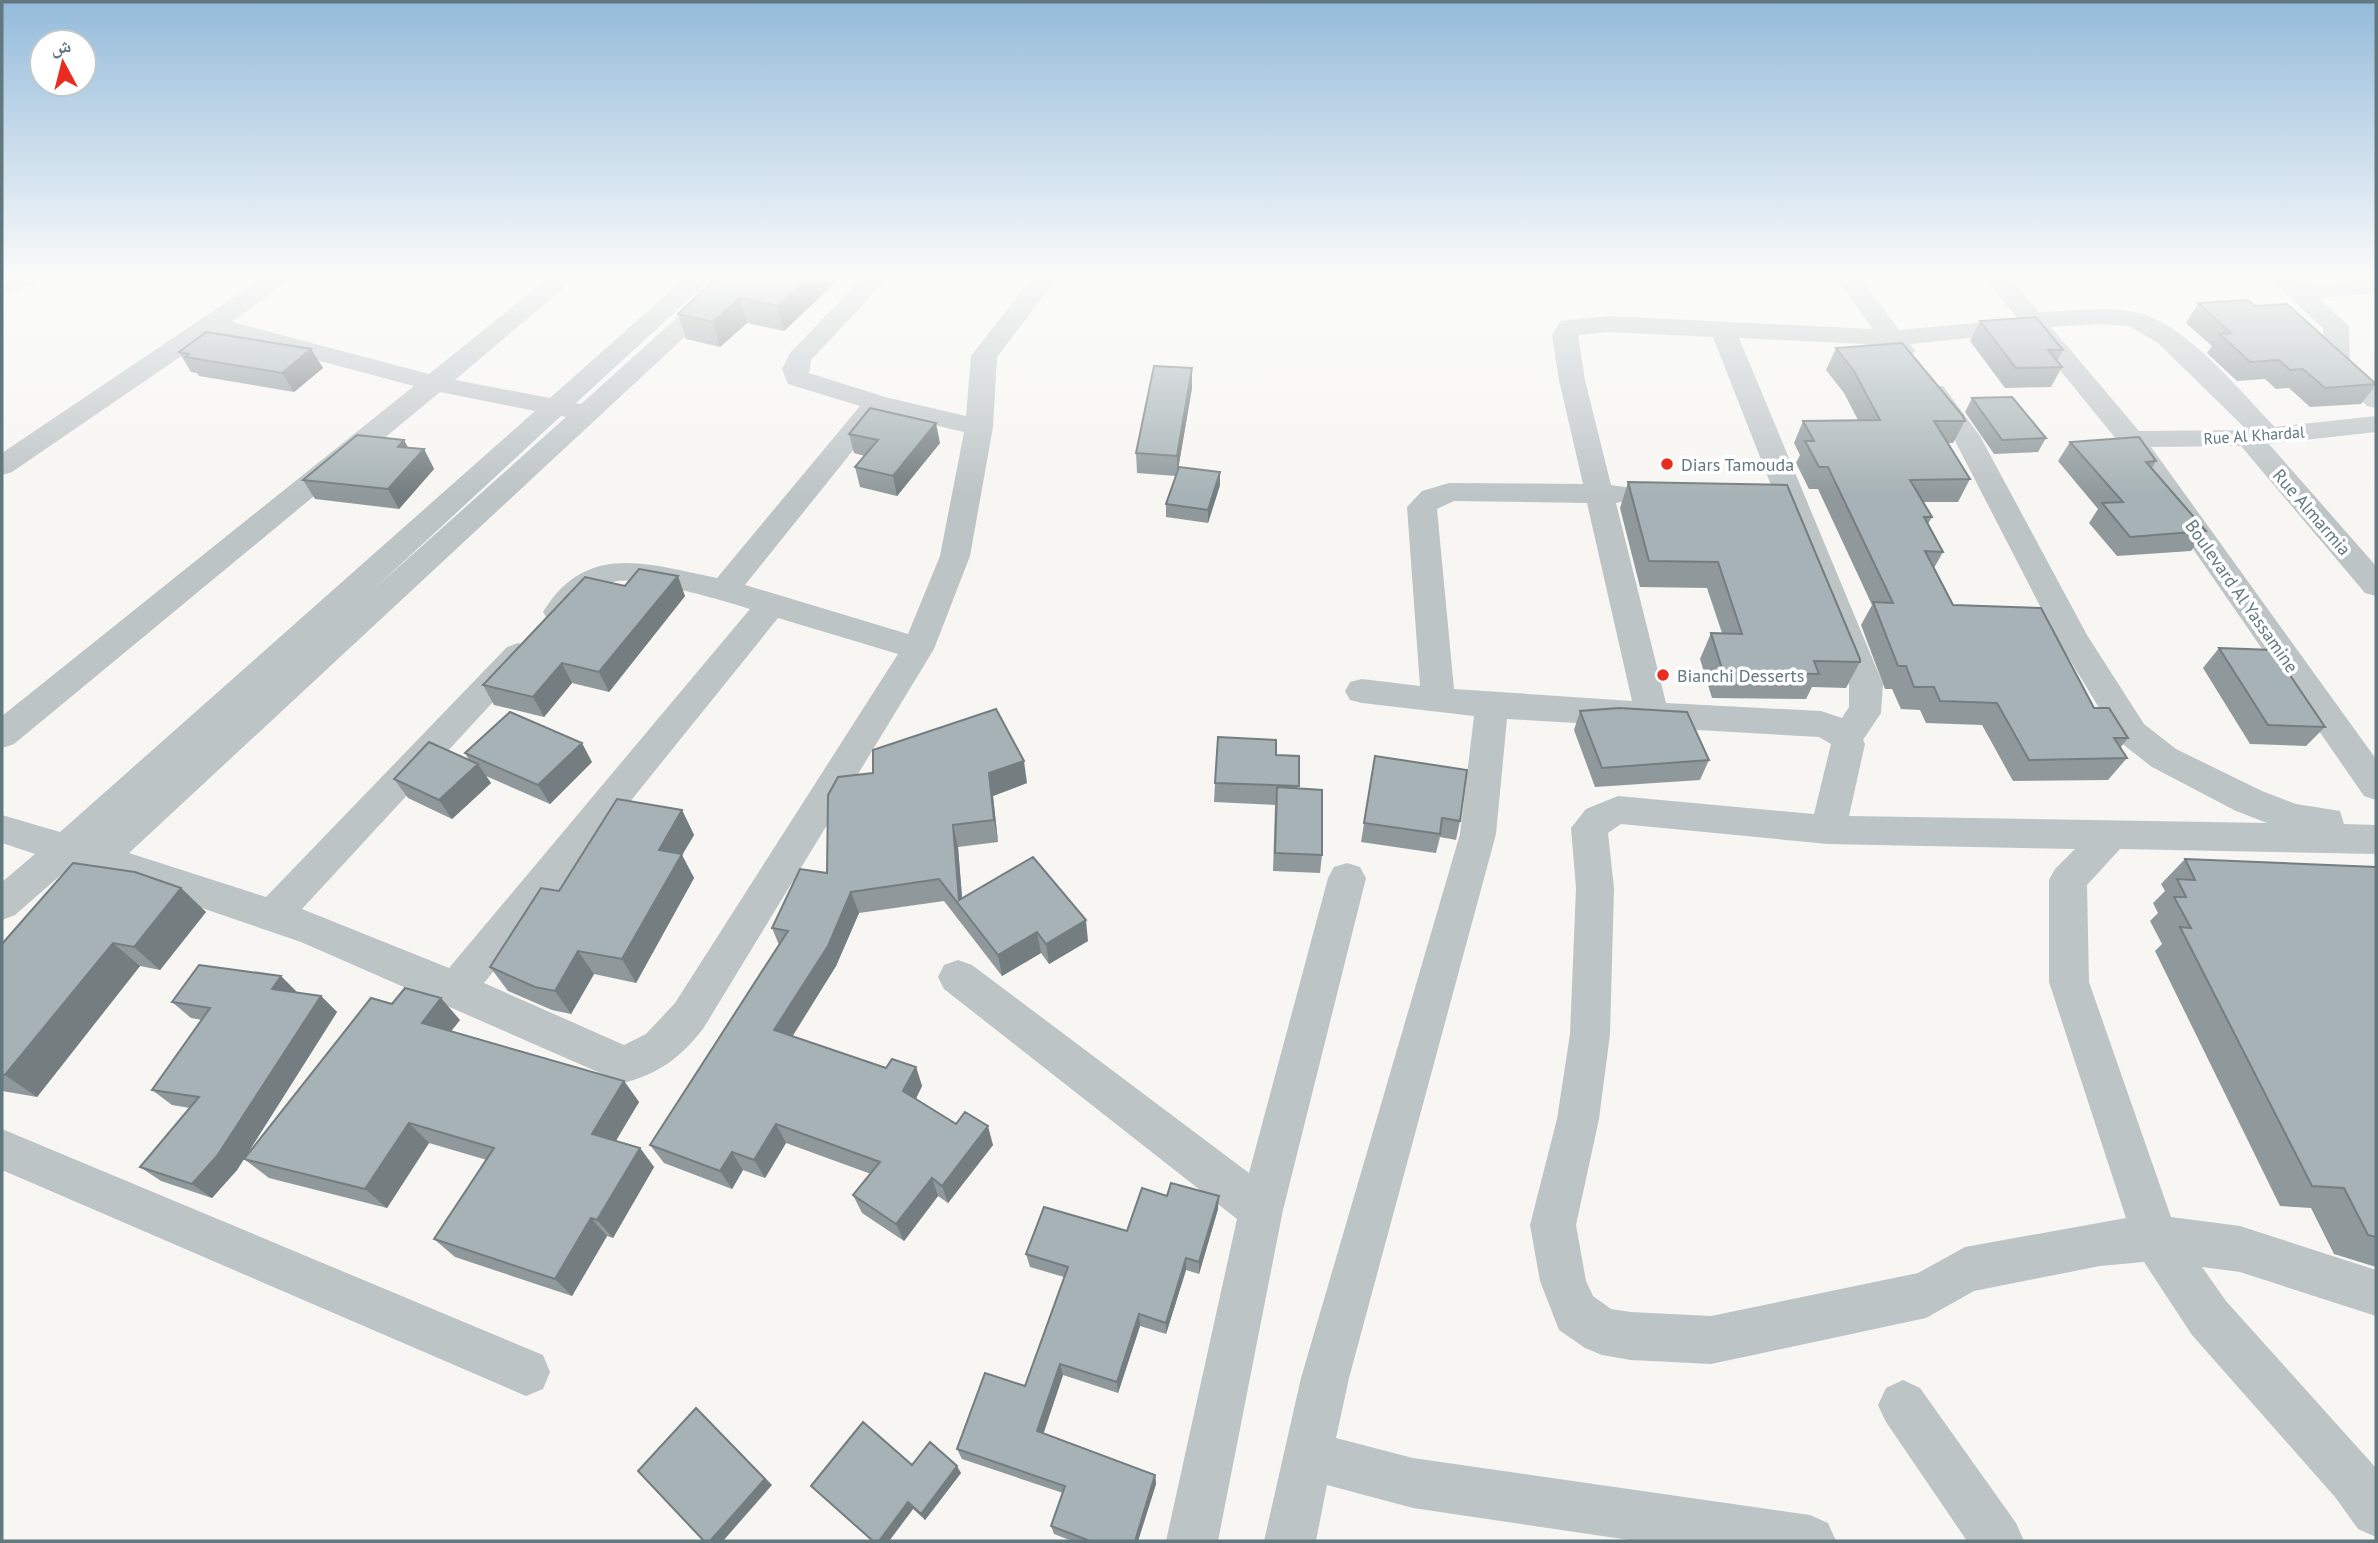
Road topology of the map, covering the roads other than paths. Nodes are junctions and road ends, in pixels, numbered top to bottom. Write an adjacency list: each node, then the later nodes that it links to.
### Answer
1 (171, 351): 23 (street)
2 (312, 351): 14 (street)
3 (472, 351): 14 (street)
4 (617, 351): 17 (street)
5 (657, 351): 18 (street)
6 (806, 351): 16 (street)
7 (986, 351): 20 (street)
8 (1568, 351): 24 (street, Rue Almarmia)
9 (1730, 351): 35 (street)
10 (1902, 351): 37 (street)
11 (2059, 351): 22 (street, Boulevard Al Yassamine)
12 (2181, 351): 21 (street, Rue Almarmia)
13 (2337, 351): 15 (street)
14 (432, 383): 17 (street); 34 (street)
15 (2376, 400)
16 (877, 403): 20 (street); 27 (street)
17 (555, 406): 18 (street); 42 (street)
18 (588, 414): 42 (street)
19 (2376, 424): 21 (street, Rue Al Khardal)
20 (979, 426): 29 (street)
21 (2258, 437): 22 (street, Rue Al Khardal); 26 (street, Rue Almarmia)
22 (2131, 439): 36 (street, Boulevard Al Yassamine)
23 (2, 466)
24 (1598, 493): 25 (street); 31 (street); 33 (street)
25 (1654, 494)
26 (2376, 586)
27 (724, 590): 28 (street); 45 (street)
28 (772, 604): 29 (street); 48 (street)
29 (918, 649): 48 (street)
30 (1362, 691): 31 (street)
31 (1438, 700): 32 (street)
32 (1492, 706): 33 (street); 55 (street)
33 (1652, 715): 35 (street)
34 (2, 735)
35 (1845, 737): 39 (street)
36 (2376, 786)
37 (2376, 823)
38 (2, 829): 42 (street)
39 (1828, 830): 40 (street); 51 (street)
40 (2110, 835): 41 (street); 51 (street)
41 (2376, 839)
42 (84, 853): 44 (street); 45 (street); 46 (street)
43 (1347, 878): 50 (street)
44 (2, 904)
45 (273, 915): 48 (street)
46 (38, 918)
47 (958, 977): 50 (street)
48 (454, 989)
49 (2, 1149): 53 (street)
50 (1261, 1210): 57 (street)
51 (2155, 1238): 52 (street); 56 (street)
52 (2376, 1293)
53 (526, 1372)
54 (1903, 1405): 60 (street)
55 (1308, 1453): 58 (street); 59 (street)
56 (2376, 1511)
57 (1192, 1541)
58 (1290, 1541)
59 (1810, 1541)
60 (1998, 1541)

